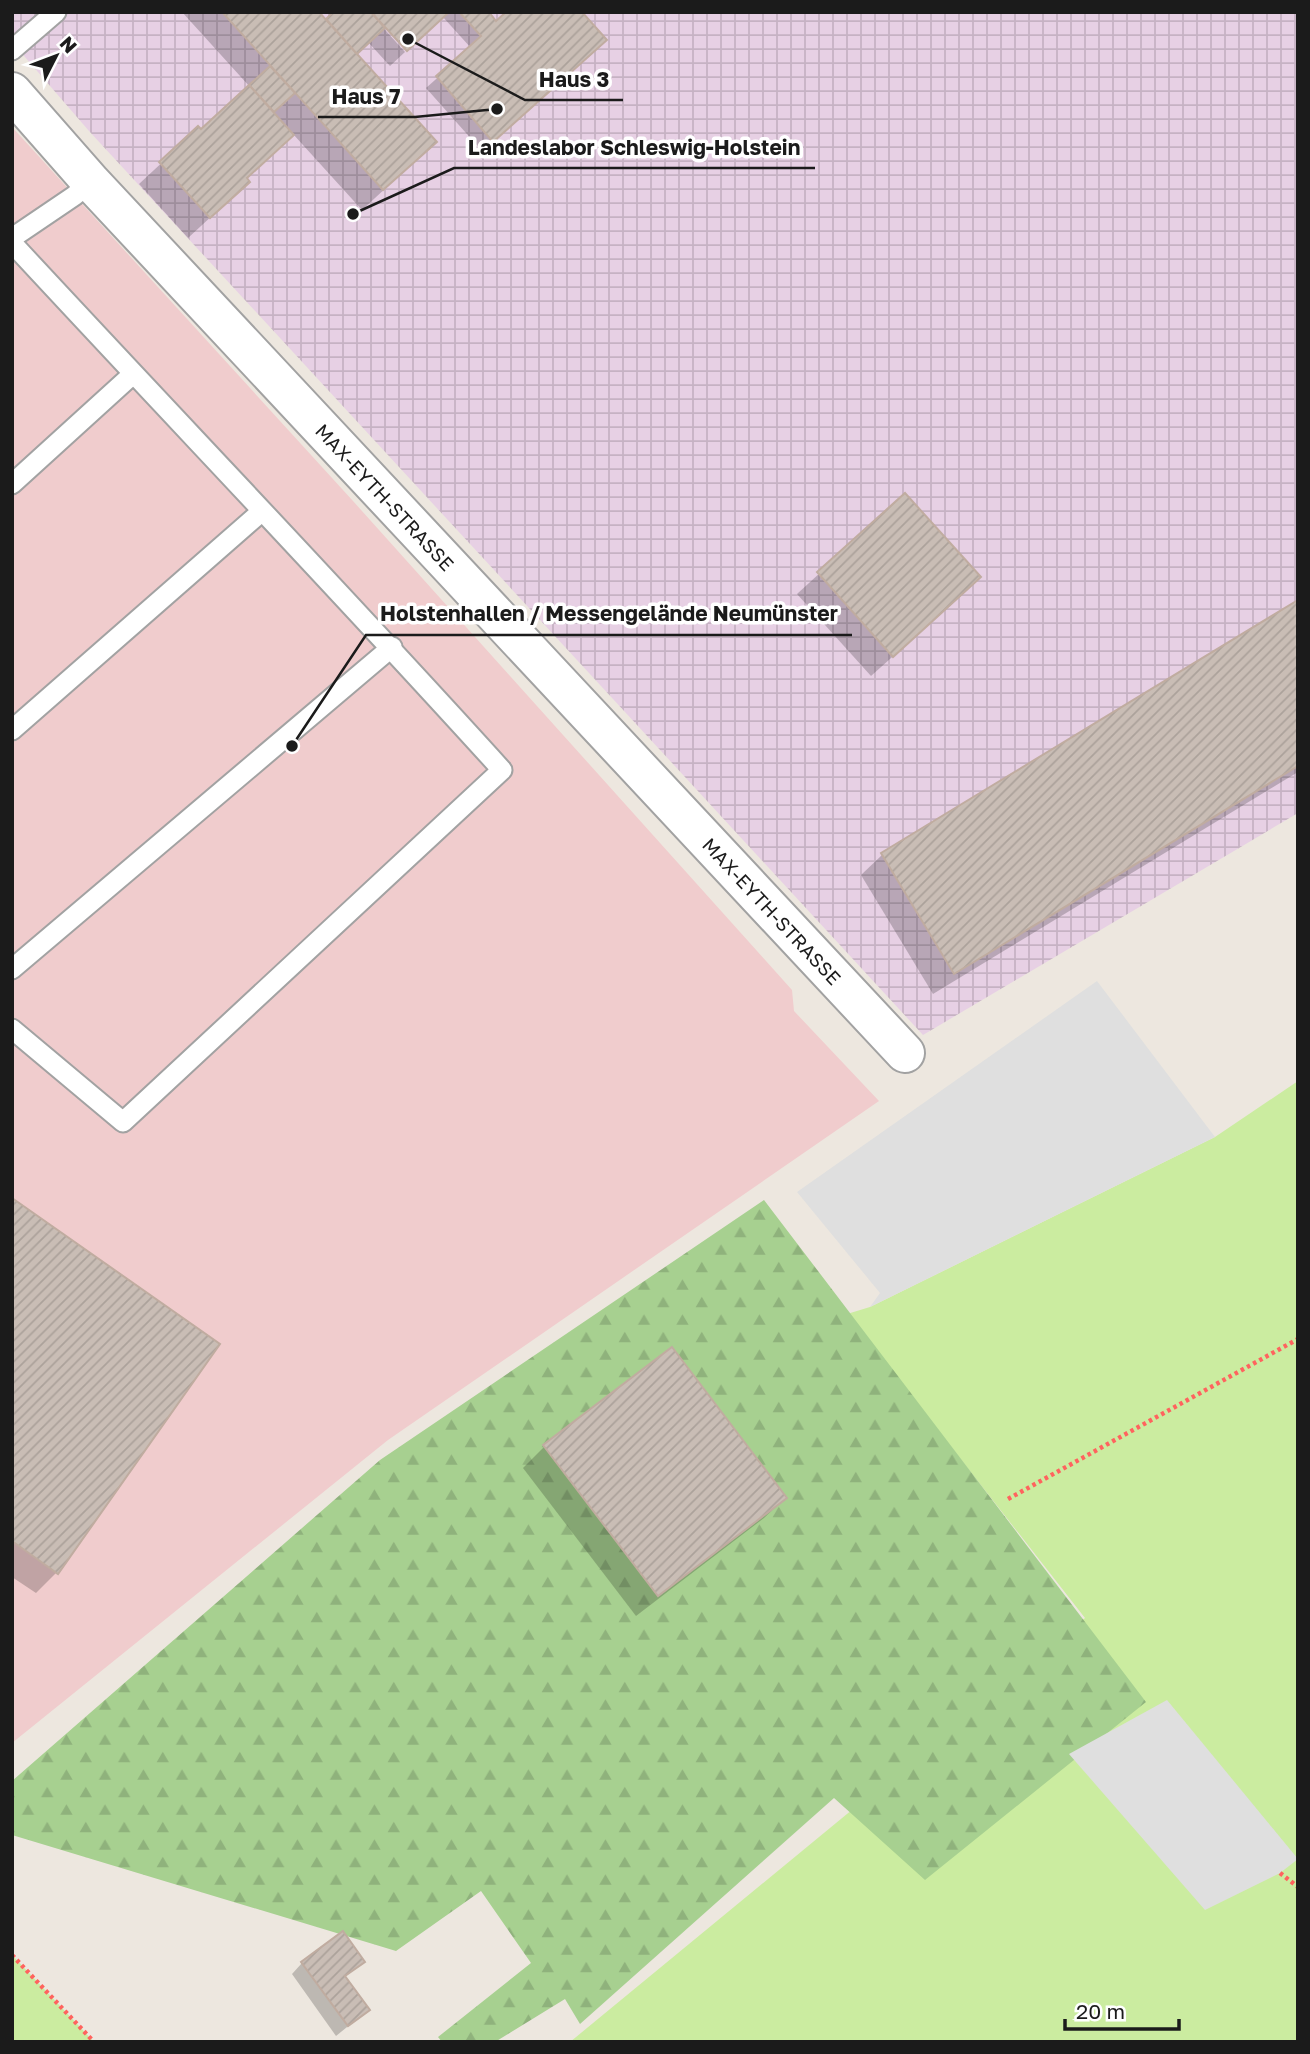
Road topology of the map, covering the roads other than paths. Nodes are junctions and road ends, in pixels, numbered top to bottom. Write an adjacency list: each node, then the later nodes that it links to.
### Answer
1 (56, 12): 2 (lane)
2 (12, 50)
3 (12, 92): 4 (street, MAX-EYTH-STRASSE)
4 (91, 182): 5 (lane); 13 (street, MAX-EYTH-STRASSE)
5 (12, 241): 6 (lane)
6 (133, 374): 7 (lane); 8 (lane)
7 (12, 484)
8 (261, 512): 9 (lane); 10 (lane)
9 (392, 647): 11 (lane); 12 (lane)
10 (12, 730)
11 (12, 969)
12 (12, 1029)
13 (905, 1053)

